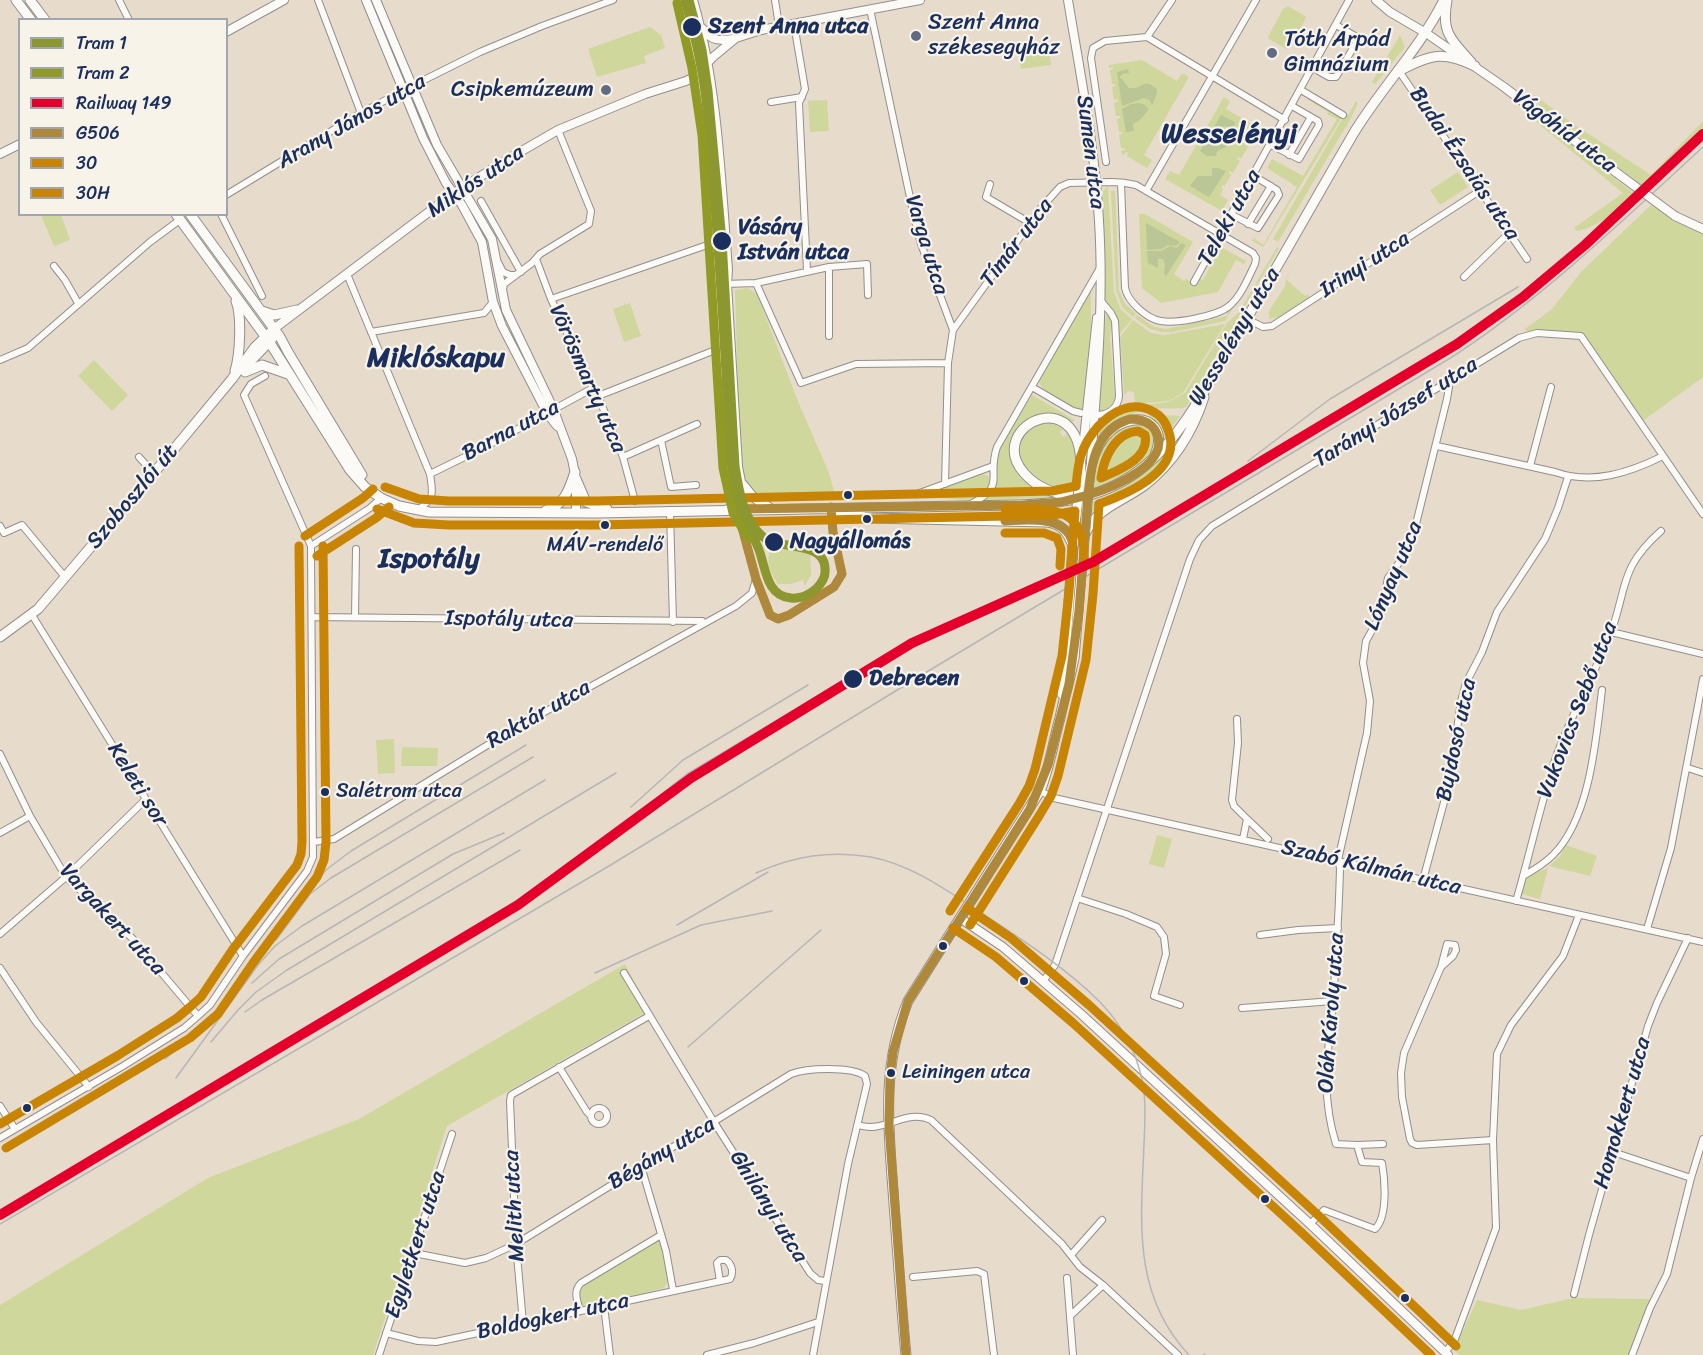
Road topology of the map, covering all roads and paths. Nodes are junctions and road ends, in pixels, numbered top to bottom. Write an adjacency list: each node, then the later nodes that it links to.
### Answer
1 (16, 0): 20 (main road)
2 (30, 0): 21 (main road)
3 (119, 0): 22 (street)
4 (284, 0): 27 (street)
5 (318, 0): 44 (street)
6 (366, 0): 40 (street)
7 (376, 0): 37 (street)
8 (613, 0): 37 (street, Arany János utca)
9 (680, 0): 35 (street)
10 (693, 0): 24 (street)
11 (775, 0): 26 (street)
12 (920, 0): 19 (street)
13 (1068, 0): 55 (street, Sumen utca)
14 (1172, 0): 29 (street)
15 (1256, 0): 36 (street)
16 (1350, 0): 25 (street, Teleki utca)
17 (1446, 0): 28 (main road, Wesselényi utca); 32 (main road)
18 (1377, 1): 28 (street, Vágóhíd utca)
19 (870, 9): 23 (street); 99 (street, Varga utca)
20 (30, 18)
21 (44, 18)
22 (128, 18)
23 (794, 24): 26 (street); 41 (street)
24 (701, 25): 30 (street); 31 (street)
25 (1336, 25): 33 (street, Teleki utca); 33 (street)
26 (779, 26): 30 (street)
27 (228, 31)
28 (1425, 33): 32 (street, Vágóhíd utca); 34 (main road, Wesselényi utca)
29 (1147, 37): 36 (street); 53 (street)
30 (736, 38): 31 (street)
31 (708, 62): 35 (street); 38 (street)
32 (1475, 66): 34 (main road); 69 (street, Vágóhíd utca, bridge)
33 (1313, 68): 39 (street, Teleki utca)
34 (1399, 71): 60 (street, Budai Ézsaiás utca); 97 (main road, Wesselényi utca)
35 (698, 77): 38 (street); 48 (street, Miklós utca); 72 (street)
36 (1212, 77): 47 (street); 61 (street)
37 (412, 86): 40 (street, Arany János utca); 59 (street)
38 (712, 90): 85 (street)
39 (1301, 90): 43 (street, Teleki utca); 45 (street)
40 (402, 91): 44 (street, Arany János utca); 59 (street)
41 (800, 100): 42 (street); 79 (street)
42 (771, 102)
43 (1292, 106): 46 (street); 47 (street, Teleki utca)
44 (361, 113): 62 (street, Arany János utca)
45 (1343, 115)
46 (1311, 117): 52 (street); 52 (street)
47 (1285, 120): 50 (street, Teleki utca)
48 (558, 130): 59 (street, Miklós utca); 74 (street)
49 (18, 145): 51 (street)
50 (1271, 145): 52 (street); 54 (street, Teleki utca)
51 (0, 154)
52 (1288, 155)
53 (1106, 162)
54 (1254, 176): 58 (street); 64 (street, Teleki utca)
55 (1096, 182): 56 (street, Tímár utca); 67 (street, Tímár utca); 78 (street, Sumen utca)
56 (1121, 183): 61 (street, Tímár utca); 71 (street, Tímár utca)
57 (990, 184): 67 (street)
58 (1270, 186): 68 (street); 68 (street)
59 (457, 190): 73 (street); 81 (street, Miklós utca); 92 (street)
60 (1481, 190): 70 (street, Budai Ézsaiás utca); 97 (street, Irinyi utca)
61 (1146, 191): 71 (street, Tímár utca)
62 (228, 194)
63 (481, 201): 80 (street)
64 (1232, 215): 68 (street); 71 (street, Teleki utca)
65 (185, 216): 87 (main road); 94 (street); 95 (main road)
66 (222, 216): 89 (street)
67 (1030, 223): 99 (street, Tímár utca)
68 (1248, 224)
69 (1703, 229)
70 (1510, 232): 75 (street, Budai Ézsaiás utca); 82 (street)
71 (1221, 235): 83 (street, Teleki utca)
72 (713, 243): 86 (street); 91 (street)
73 (497, 259): 80 (street); 90 (street)
74 (536, 259): 80 (street); 91 (street, Vörösmarty utca)
75 (1527, 259)
76 (54, 267): 94 (street)
77 (829, 267): 79 (street); 88 (street); 101 (street)
78 (1100, 267): 93 (street, Sumen utca); 113 (street)
79 (807, 270): 84 (street)
80 (519, 273): 90 (street)
81 (347, 274): 96 (street, Miklós utca); 100 (street)
82 (1464, 277)
83 (1194, 282)
84 (756, 283): 85 (street); 106 (street)
85 (727, 284): 86 (street); 103 (street)
86 (717, 285): 103 (street)
87 (232, 292): 102 (main road); 109 (main road)
88 (868, 295)
89 (262, 296)
90 (502, 296): 118 (street)
91 (551, 299): 115 (street, Vörösmarty utca)
92 (493, 302): 100 (street); 118 (street)
93 (1099, 302): 120 (street); 130 (street, Sumen utca)
94 (78, 303): 105 (street)
95 (260, 310): 96 (main road); 98 (main road)
96 (297, 310): 98 (street, Miklós utca)
97 (1247, 319): 110 (main road, Wesselényi utca)
98 (275, 328): 102 (main road); 104 (main road)
99 (953, 330): 106 (street, Varga utca)
100 (371, 332): 132 (street)
101 (830, 336)
102 (267, 340): 104 (main road); 107 (main road); 109 (main road); 109 (main road, Szoboszlói út)
103 (726, 347): 116 (street); 138 (street); 145 (street)
104 (288, 352): 141 (main road)
105 (0, 360)
106 (948, 363): 136 (street, Varga utca)
107 (289, 374): 109 (main road); 141 (main road)
108 (265, 376): 156 (street)
109 (232, 379): 131 (main road, Szoboszlói út)
110 (1210, 381): 127 (main road, Wesselényi utca); 155 (main road)
111 (1446, 382): 112 (street, Tarányi József utca); 117 (street, Lónyay utca); 124 (street, Tarányi József utca)
112 (1439, 386): 117 (street); 178 (street, Tarányi József utca)
113 (1032, 387): 119 (street); 128 (street)
114 (1551, 387): 129 (street)
115 (593, 388): 116 (street, Vörösmarty utca); 118 (street, Barna utca)
116 (598, 396): 126 (street, Vörösmarty utca)
117 (1447, 399): 123 (street, Lónyay utca)
118 (550, 411): 132 (street, Barna utca); 133 (street)
119 (1081, 413)
120 (1098, 415)
121 (697, 424): 122 (street)
122 (661, 440): 126 (street); 137 (street)
123 (1437, 446): 129 (street); 185 (street, Lónyay utca)
124 (1663, 456): 134 (street); 152 (street)
125 (138, 457): 131 (street)
126 (623, 457): 142 (street, Vörösmarty utca)
127 (1150, 462): 130 (main road); 140 (main road, Wesselényi utca)
128 (993, 466): 136 (street); 143 (street)
129 (1530, 466): 134 (street)
130 (1086, 467): 135 (main road); 140 (main road)
131 (152, 468): 159 (main road, Szoboszlói út)
132 (430, 474): 148 (street)
133 (575, 476): 149 (main road); 150 (main road); 151 (street)
134 (1568, 477): 188 (street, Bujdosó utca)
135 (1084, 480): 155 (main road, bridge); 157 (main road, bridge)
136 (945, 484): 139 (street)
137 (696, 485)
138 (742, 485): 145 (street); 146 (main road)
139 (917, 494)
140 (1089, 496): 143 (main road, Wesselényi utca)
141 (381, 498): 148 (main road); 156 (street)
142 (635, 501)
143 (968, 506): 144 (main road, Wesselényi utca)
144 (831, 507): 146 (main road, Wesselényi utca); 157 (main road); 160 (street)
145 (737, 508): 146 (main road, Wesselényi utca); 147 (main road, Wesselényi utca); 160 (street)
146 (771, 509)
147 (670, 510): 150 (main road, Wesselényi utca); 165 (street)
148 (417, 511): 149 (main road)
149 (538, 512): 151 (main road)
150 (624, 512): 151 (main road)
151 (576, 513)
152 (1703, 514)
153 (0, 526): 159 (street)
154 (1661, 531): 166 (street, Vukovics Sebő utca)
155 (1086, 534): 169 (main road, bridge)
156 (311, 546): 162 (street)
157 (1073, 546): 169 (main road, bridge)
158 (356, 549): 163 (street)
159 (65, 577): 161 (main road, Szoboszlói út)
160 (756, 579): 164 (street, Raktár utca)
161 (32, 615): 167 (main road, Szoboszlói út); 177 (street, Keleti sor)
162 (312, 617): 163 (street, Ispotály utca); 184 (street)
163 (355, 617): 165 (street, Ispotály utca)
164 (706, 621): 165 (street, Ispotály utca); 184 (street, Raktár utca)
165 (673, 622)
166 (1611, 632): 168 (street); 186 (street, Vukovics Sebő utca)
167 (0, 637)
168 (1703, 654)
169 (1069, 658): 176 (main road)
170 (1703, 679): 174 (street)
171 (1602, 690): 186 (street)
172 (1237, 719): 180 (street)
173 (0, 754): 179 (street, Vargakert utca)
174 (1688, 768): 175 (street); 194 (street)
175 (1703, 773)
176 (1040, 791): 178 (street, Szabó Kálmán utca); 192 (main road)
177 (146, 799): 187 (street); 199 (street, Keleti sor)
178 (1106, 810): 183 (street, Szabó Kálmán utca); 189 (street)
179 (30, 816): 181 (street); 187 (street, Vargakert utca)
180 (1247, 819): 182 (street); 183 (street)
181 (0, 833)
182 (1268, 838)
183 (1243, 839): 185 (street, Szabó Kálmán utca)
184 (314, 842): 199 (street)
185 (1338, 860): 188 (street, Szabó Kálmán utca); 193 (street, Oláh Károly utca)
186 (1523, 876): 190 (street, Vukovics Sebő utca)
187 (66, 878): 195 (street); 207 (street, Vargakert utca)
188 (1423, 880): 190 (street, Szabó Kálmán utca)
189 (1077, 898): 203 (street); 205 (street)
190 (1516, 901): 191 (street, Szabó Kálmán utca)
191 (1580, 915): 194 (street, Szabó Kálmán utca); 220 (street)
192 (960, 918): 203 (street); 214 (main road)
193 (1338, 928): 196 (street); 204 (street, Oláh Károly utca)
194 (1647, 929): 197 (street, Szabó Kálmán utca)
195 (0, 934)
196 (1260, 935)
197 (1688, 938): 198 (street, Szabó Kálmán utca); 223 (street, Homokkert utca)
198 (1703, 942)
199 (243, 956): 207 (street)
200 (1441, 967): 220 (street)
201 (0, 968): 210 (street)
202 (624, 973): 208 (street, Ghilányi utca)
203 (1044, 981): 228 (street)
204 (1333, 1001): 206 (street); 222 (street, Oláh Károly utca)
205 (1180, 1005)
206 (1242, 1008)
207 (198, 1016): 210 (street)
208 (649, 1016): 209 (street); 213 (street, Ghilányi utca)
209 (559, 1067): 212 (street); 230 (street, Melith utca)
210 (89, 1086): 216 (street)
211 (0, 1106): 216 (street)
212 (590, 1115)
213 (714, 1122): 215 (street, Bégány utca); 225 (street, Bégány utca); 236 (street, Ghilányi utca)
214 (888, 1124): 215 (street); 232 (street); 251 (main road)
215 (858, 1125): 236 (street)
216 (15, 1129): 218 (street)
217 (452, 1134): 231 (street, Egyletkert utca)
218 (0, 1138)
219 (1703, 1139): 224 (street)
220 (1493, 1140): 246 (street)
221 (1383, 1144): 222 (street, Oláh Károly utca)
222 (1357, 1146): 228 (street, Oláh Károly utca)
223 (1613, 1152): 226 (street); 239 (street, Homokkert utca)
224 (1700, 1158): 226 (street)
225 (641, 1166): 229 (street); 230 (street, Bégány utca)
226 (1691, 1178): 255 (street)
227 (1102, 1220): 232 (street)
228 (1310, 1224): 246 (street)
229 (662, 1235): 238 (street); 241 (street)
230 (516, 1244): 231 (street, Bégány utca); 244 (street, Melith utca)
231 (414, 1253): 245 (street, Egyletkert utca)
232 (1071, 1255): 237 (street)
233 (913, 1277): 252 (street)
234 (1067, 1278): 242 (street)
235 (720, 1281): 238 (street, Boldogkert utca)
236 (825, 1281): 243 (street)
237 (1103, 1285): 242 (street); 254 (street)
238 (673, 1290): 240 (street, Boldogkert utca)
239 (1574, 1294)
240 (604, 1306): 241 (street, Boldogkert utca); 248 (street)
241 (580, 1311): 244 (street, Boldogkert utca)
242 (1071, 1315): 253 (street)
243 (818, 1322): 249 (street); 250 (street)
244 (523, 1323): 245 (street, Boldogkert utca)
245 (386, 1334): 247 (street, Egyletkert utca)
246 (1447, 1354)
247 (379, 1355)
248 (610, 1355)
249 (707, 1355)
250 (813, 1355)
251 (906, 1355)
252 (994, 1355)
253 (1073, 1355)
254 (1178, 1355)
255 (1632, 1355)

